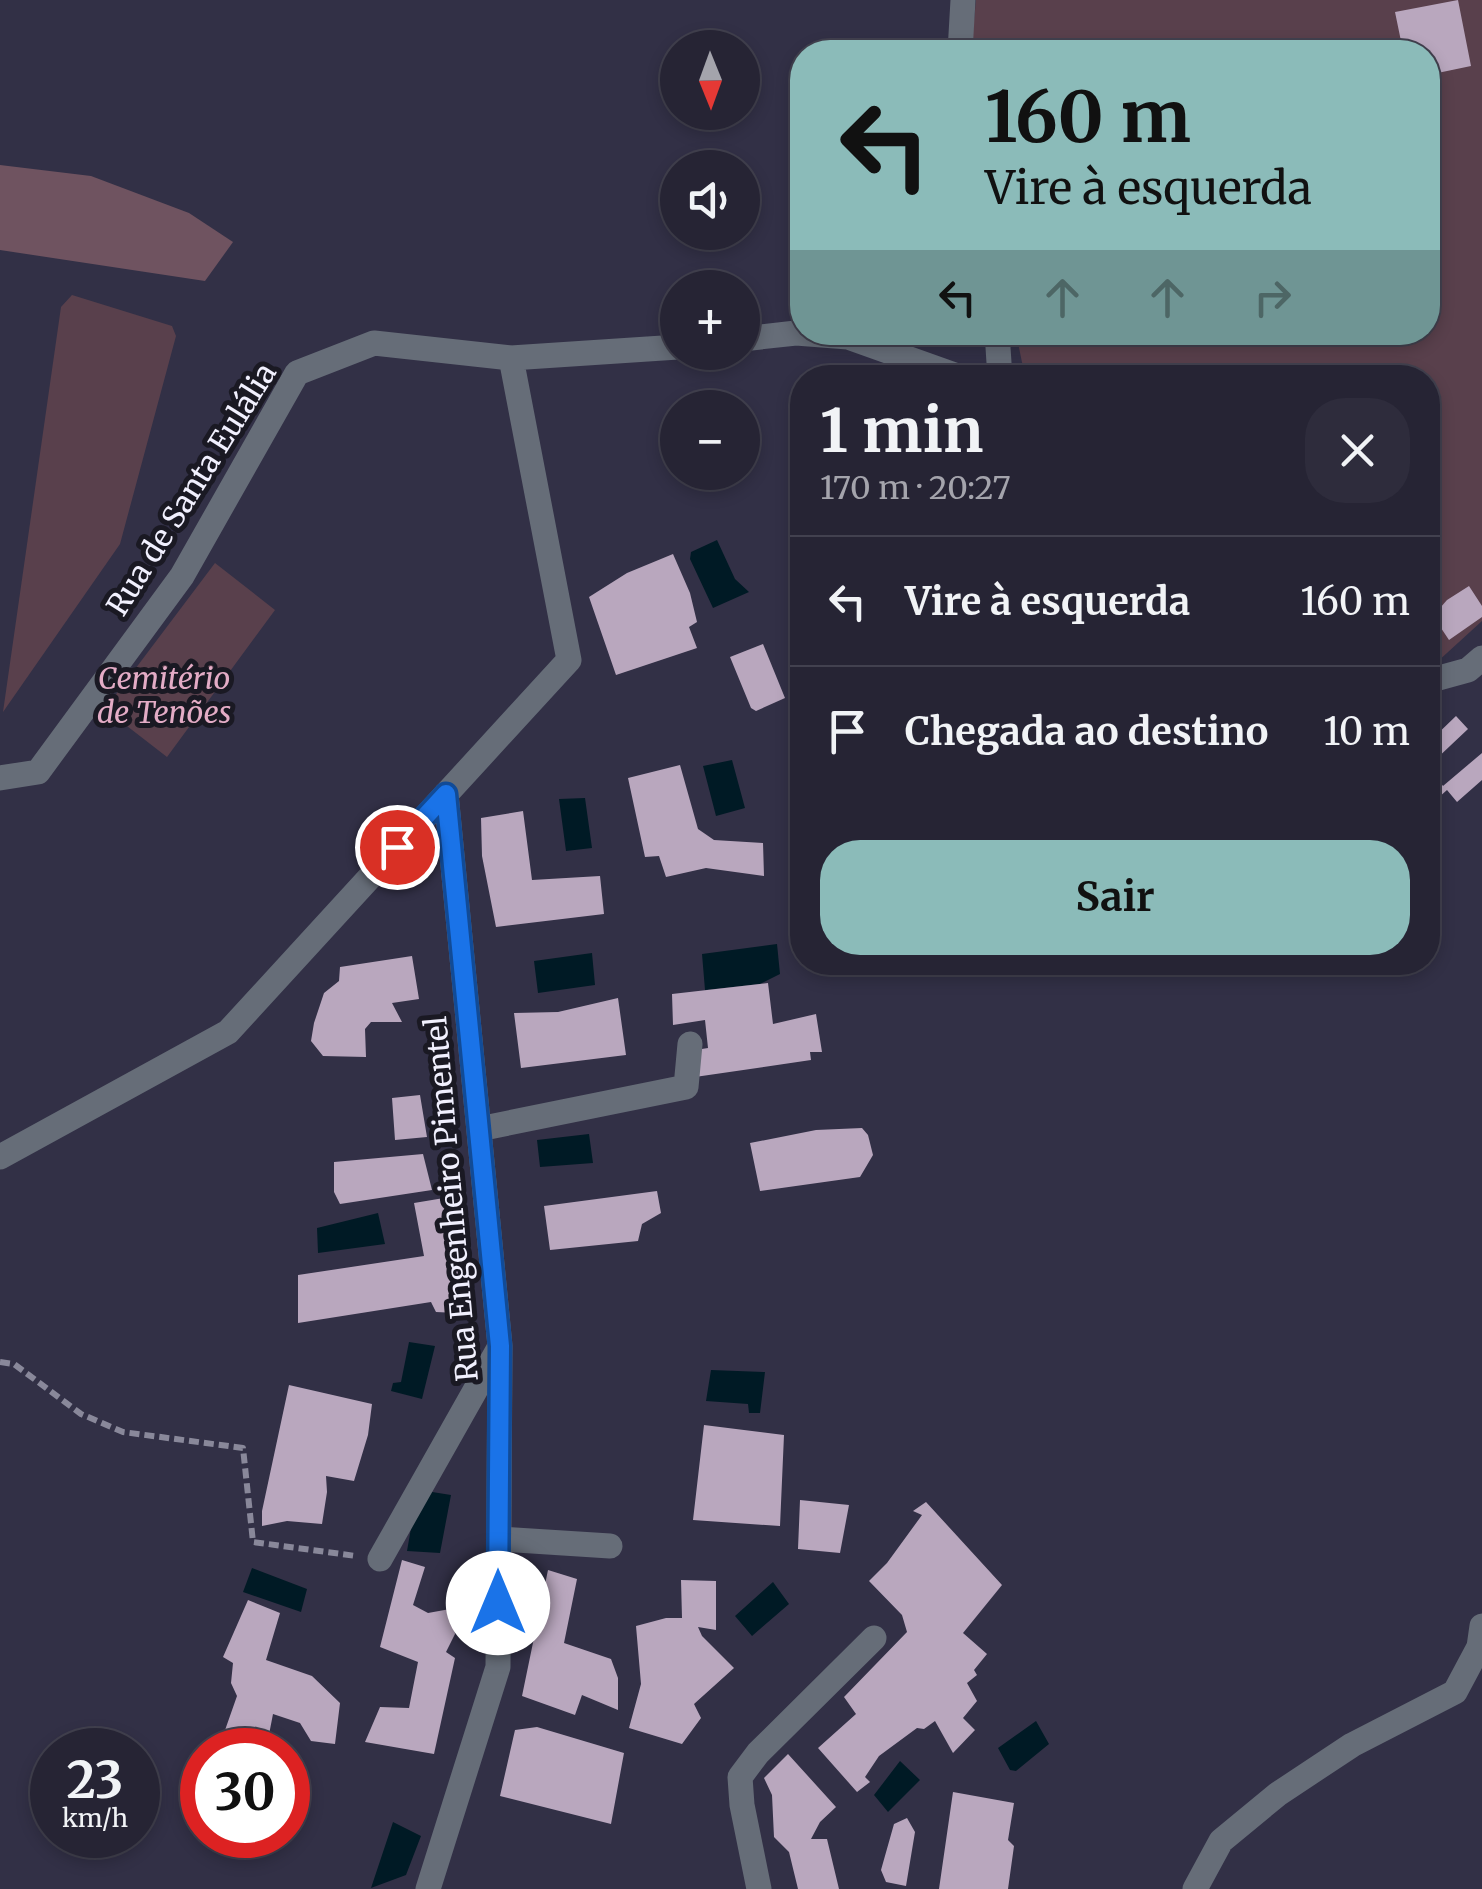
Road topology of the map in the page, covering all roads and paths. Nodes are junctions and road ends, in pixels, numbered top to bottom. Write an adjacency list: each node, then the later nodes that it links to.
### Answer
1 (963, 0): 2 (street)
2 (961, 40)
3 (790, 334): 4 (street)
4 (760, 337)
5 (870, 345): 8 (street)
6 (660, 348): 7 (street, Rua de Santa Eulália)
7 (511, 358): 11 (street, Rua de Santa Eulália); 12 (street)
8 (927, 365)
9 (1482, 658): 10 (street)
10 (1440, 678)
11 (0, 778)
12 (446, 794): 14 (street, Rua Engenheiro Pimentel); 15 (street)
13 (690, 1044): 14 (street)
14 (479, 1129): 16 (street, Rua Engenheiro Pimentel)
15 (0, 1156)
16 (500, 1346): 18 (street, Rua Engenheiro Pimentel); 20 (street)
17 (0, 1362): 20 (path)
18 (499, 1539): 19 (street); 23 (street, Rua Engenheiro Pimentel)
19 (610, 1546)
20 (380, 1560)
21 (1482, 1626): 25 (street)
22 (874, 1638): 24 (street)
23 (428, 1889)
24 (758, 1889)
25 (1195, 1889)

